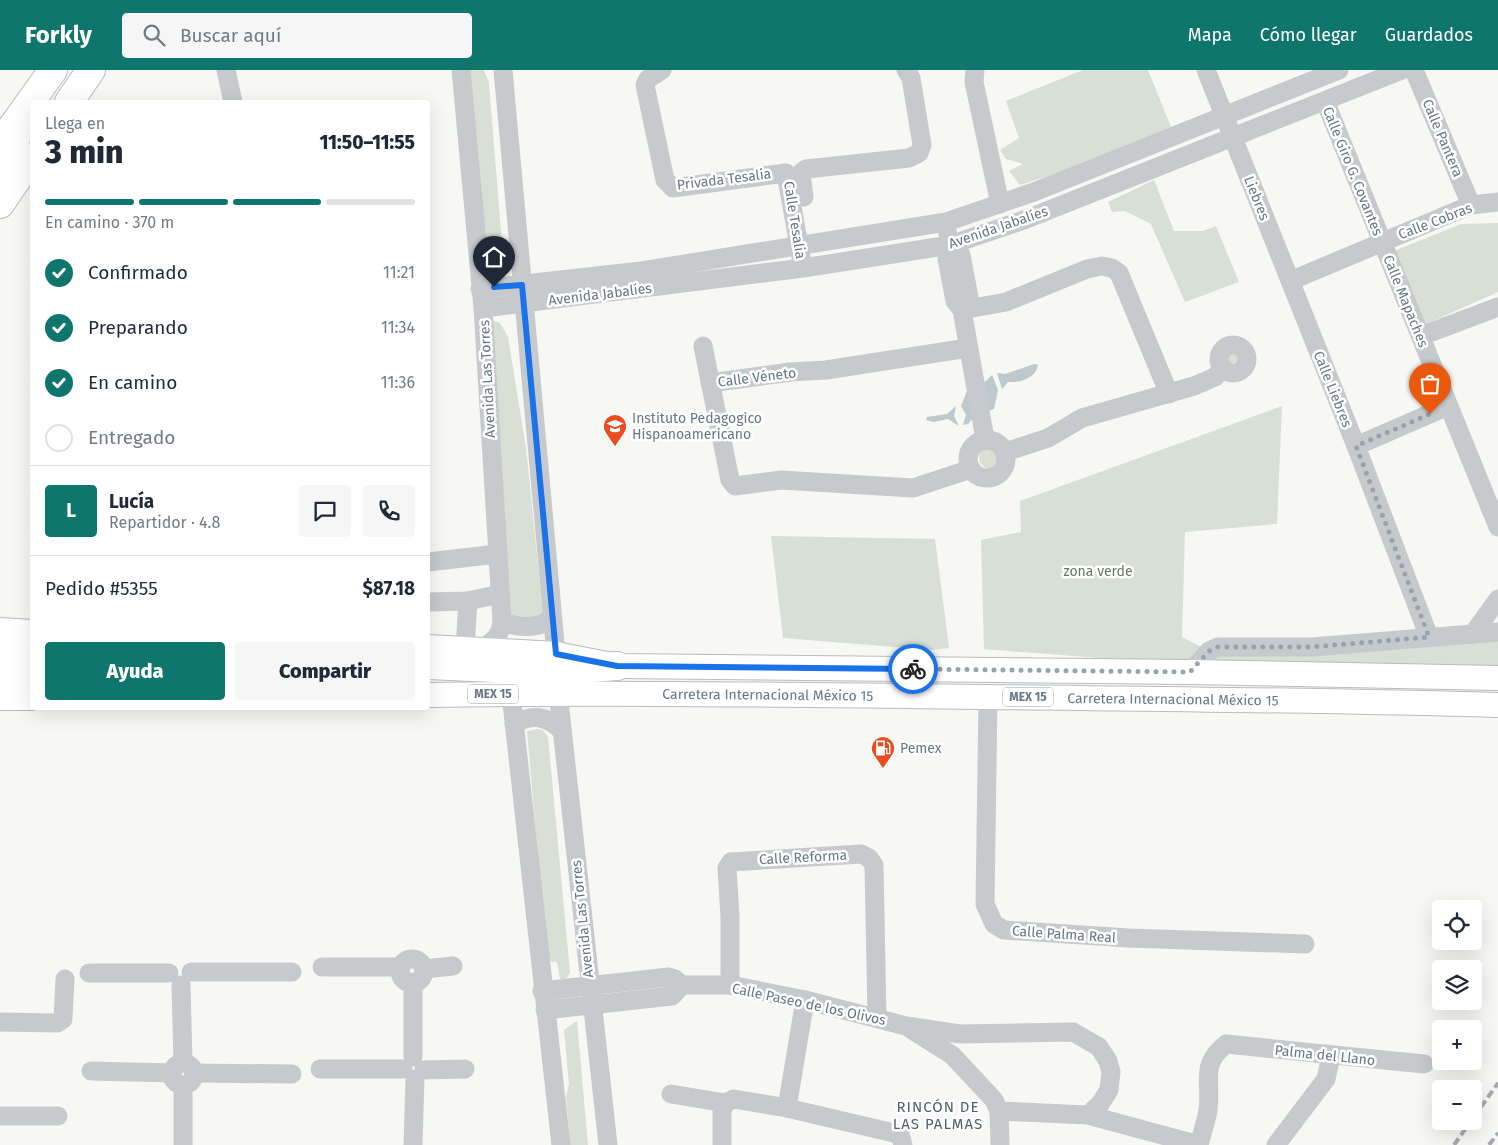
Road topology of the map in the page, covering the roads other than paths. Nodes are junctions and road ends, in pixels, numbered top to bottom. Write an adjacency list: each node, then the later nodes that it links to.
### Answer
1 (53, 70): 14 (highway)
2 (91, 70): 15 (highway)
3 (226, 70): 16 (street)
4 (461, 70): 37 (street, Avenida Las Torres)
5 (503, 70): 38 (street)
6 (662, 70): 24 (street, Privada Tesalia)
7 (906, 70): 24 (street, Privada Tesalia)
8 (975, 70): 28 (street)
9 (1206, 70): 19 (street, Liebres)
10 (1340, 70): 13 (street, Avenida Jabalíes)
11 (1402, 70): 18 (street, Avenida Jabalíes)
12 (1414, 70): 29 (street, Calle Pantera)
13 (1303, 77): 18 (street, Calle Giro G. Covantes); 19 (street, Avenida Jabalíes)
14 (32, 100)
15 (70, 100)
16 (233, 100)
17 (30, 103): 21 (highway); 23 (highway)
18 (1320, 103): 20 (street, Avenida Jabalíes); 32 (street, Calle Giro G. Covantes)
19 (1224, 116): 20 (street, Liebres); 25 (street, Avenida Jabalíes)
20 (1233, 138): 30 (street, Avenida Jabalíes); 36 (street, Liebres)
21 (0, 144)
22 (30, 160): 27 (highway)
23 (0, 167)
24 (794, 173): 33 (street, Calle Tesalia)
25 (1034, 192): 28 (street, Avenida Jabalíes); 30 (street)
26 (1498, 202): 29 (street, Calle Cobras)
27 (0, 204)
28 (1000, 204): 31 (street, Avenida Jabalíes)
29 (1471, 205): 32 (street, Calle Cobras)
30 (1043, 212): 34 (street, Avenida Jabalíes)
31 (946, 222): 33 (street, Avenida Jabalíes); 34 (street)
32 (1382, 242): 36 (street, Calle Cobras); 42 (street, Calle Mapaches)
33 (806, 245): 35 (street, Calle Tesalia); 38 (street, Avenida Jabalíes)
34 (950, 247): 35 (street, Avenida Jabalíes); 41 (street)
35 (809, 267): 38 (street, Avenida Jabalíes)
36 (1290, 281): 50 (street, Calle Liebres)
37 (480, 289): 38 (street, Avenida Jabalíes); 40 (street, Avenida Las Torres)
38 (522, 294): 40 (street, Avenida Jabalíes); 60 (street)
39 (1498, 307): 42 (street)
40 (482, 308): 54 (street, Avenida Las Torres)
41 (962, 309): 44 (street); 47 (street)
42 (1420, 336): 48 (street, Calle Mapaches)
43 (704, 346): 46 (street)
44 (968, 348): 46 (street, Calle Véneto); 49 (street)
45 (1223, 368): 47 (street)
46 (710, 383): 52 (street, Calle Véneto)
47 (1169, 394): 51 (street)
48 (1448, 406): 50 (street); 53 (street, Calle Mapaches)
49 (983, 432): 51 (street); 52 (street)
50 (1356, 446): 65 (street, Calle Liebres)
51 (1005, 452): 52 (street)
52 (971, 469)
53 (1498, 527)
54 (497, 554): 55 (street); 56 (street, Avenida Las Torres)
55 (430, 562)
56 (500, 594): 58 (street); 61 (street, Avenida Las Torres)
57 (1498, 599): 64 (street)
58 (468, 601): 59 (street); 68 (street)
59 (430, 602)
60 (552, 617): 61 (street); 69 (street)
61 (502, 621): 68 (street)
62 (0, 630): 67 (main road)
63 (1498, 632): 64 (street)
64 (1473, 634): 65 (street)
65 (1429, 637): 72 (street)
66 (430, 647): 68 (main road, Carretera Internacional México 15 / MEX 15)
67 (24, 650): 73 (highway)
68 (489, 654): 69 (main road, Carretera Internacional México 15 / MEX 15); 70 (highway, MEX 15); 71 (highway, MEX 15)
69 (556, 654): 71 (main road, Carretera Internacional México 15 / MEX 15)
70 (430, 665)
71 (617, 666): 72 (main road, Carretera Internacional México 15 / MEX 15)
72 (1190, 672): 74 (main road, Carretera Internacional México 15 / MEX 15)
73 (0, 673)
74 (1498, 678)
75 (558, 692): 76 (main road, Carretera Internacional México 15 / MEX 15); 78 (main road, Carretera Internacional México 15 / MEX 15); 83 (street, Avenida Las Torres)
76 (511, 694): 77 (main road, Carretera Internacional México 15 / MEX 15); 82 (street)
77 (430, 695)
78 (988, 697): 81 (main road, Carretera Internacional México 15 / MEX 15); 84 (street, Calle Palma Real)
79 (0, 698): 80 (main road)
80 (30, 698)
81 (1498, 705)
82 (514, 724): 83 (street); 94 (street)
83 (562, 731): 93 (street, Avenida Las Torres)
84 (1305, 944)
85 (453, 966): 89 (street)
86 (322, 967): 89 (street)
87 (89, 972): 90 (street)
88 (292, 972): 90 (street)
89 (418, 976): 104 (street)
90 (180, 977): 107 (street)
91 (65, 979): 97 (street)
92 (730, 985): 93 (street, Calle Paseo de los Olivos); 95 (street, Calle Paseo de los Olivos); 96 (street, Calle Reforma)
93 (590, 996): 94 (street, Calle Paseo de los Olivos); 119 (street, Avenida Las Torres)
94 (544, 1000): 118 (street)
95 (805, 1000): 96 (street, Calle Paseo de los Olivos); 111 (street)
96 (877, 1017): 98 (street, Calle Paseo de los Olivos)
97 (0, 1022)
98 (906, 1026): 99 (street); 100 (street)
99 (960, 1034): 100 (street); 113 (street)
100 (952, 1055): 112 (street)
101 (1331, 1056): 102 (street, Palma del Llano); 123 (street, Palma del Llano); 124 (street)
102 (1424, 1064)
103 (320, 1069): 104 (street)
104 (414, 1069): 105 (street); 117 (street)
105 (465, 1069)
106 (91, 1071): 107 (street)
107 (183, 1073): 108 (street); 116 (street)
108 (292, 1074)
109 (671, 1094): 110 (street)
110 (725, 1102): 111 (street); 120 (street)
111 (787, 1108): 121 (street)
112 (999, 1111): 113 (street); 122 (street)
113 (1088, 1115): 123 (street)
114 (0, 1116): 115 (street)
115 (58, 1116)
116 (183, 1145)
117 (413, 1145)
118 (561, 1145)
119 (608, 1145)
120 (722, 1145)
121 (903, 1145)
122 (1000, 1145)
123 (1199, 1145)
124 (1276, 1145)

